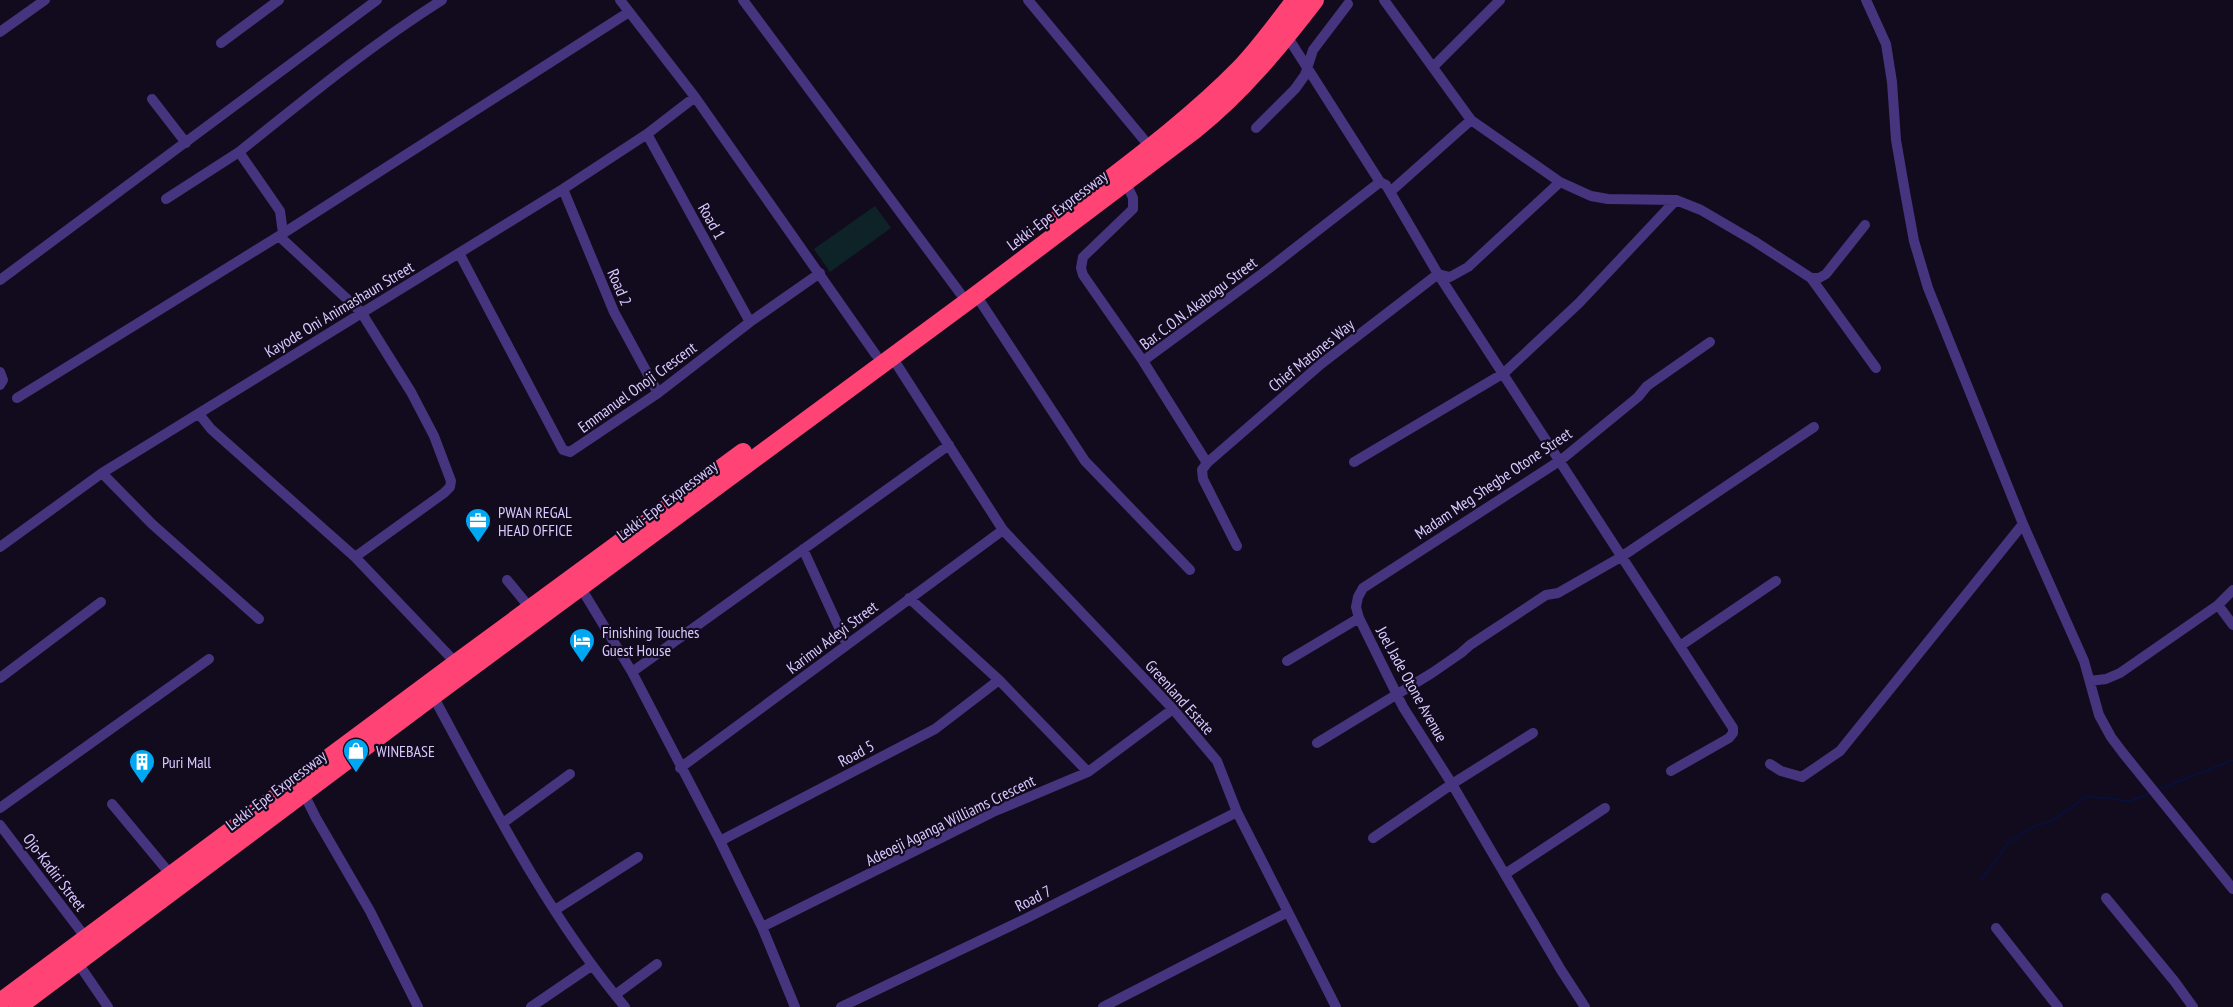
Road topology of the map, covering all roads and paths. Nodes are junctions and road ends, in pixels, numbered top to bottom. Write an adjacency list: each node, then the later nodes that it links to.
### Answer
1 (45, 0): 15 (street)
2 (279, 0): 17 (street)
3 (377, 0): 25 (street)
4 (442, 0): 27 (street)
5 (620, 0): 14 (street, Greenland Estate)
6 (743, 0): 42 (street)
7 (1028, 0): 26 (street)
8 (1295, 0): 26 (highway, Lekki-Epe Expressway)
9 (1315, 0): 16 (highway, Lekki-Epe Expressway)
10 (1384, 0): 18 (street)
11 (1500, 0): 18 (street)
12 (1866, 0): 62 (street)
13 (1348, 4): 19 (street)
14 (629, 12): 20 (street, Greenland Estate); 36 (street)
15 (0, 32)
16 (1287, 36): 19 (street); 30 (highway, Lekki-Epe Expressway)
17 (221, 43)
18 (1433, 67): 22 (street)
19 (1307, 68): 23 (street); 28 (street)
20 (695, 98): 24 (street, Kayode Oni Animashaun Street); 38 (street, Greenland Estate)
21 (152, 99): 25 (street)
22 (1471, 120): 29 (street); 32 (street)
23 (1256, 128)
24 (647, 134): 31 (street, Kayode Oni Animashaun Street); 44 (street, Road 1)
25 (186, 143): 41 (street)
26 (1150, 147): 42 (highway, Lekki-Epe Expressway)
27 (239, 152): 33 (street); 36 (street)
28 (1380, 182): 32 (street); 47 (street, Bar. C.O.N. Akabogu Street)
29 (1560, 182): 34 (street); 39 (street)
30 (1126, 183): 42 (highway, Lekki-Epe Expressway); 47 (street)
31 (563, 189): 37 (street, Kayode Oni Animashaun Street); 52 (street, Road 2)
32 (1390, 192): 39 (street)
33 (166, 199)
34 (1676, 200): 40 (street); 50 (street)
35 (1865, 225): 40 (street)
36 (281, 235): 43 (street); 53 (street)
37 (459, 253): 43 (street, Kayode Oni Animashaun Street); 52 (street, Emmanuel Onoji Crescent)
38 (820, 273): 44 (street, Emmanuel Onoji Crescent); 46 (street, Greenland Estate)
39 (1438, 274): 50 (street); 60 (street, Chief Matones Way)
40 (1811, 278): 48 (street)
41 (0, 280)
42 (968, 294): 46 (highway, Lekki-Epe Expressway); 69 (street)
43 (361, 312): 54 (street, Kayode Oni Animashaun Street); 68 (street)
44 (750, 322): 52 (street, Emmanuel Onoji Crescent)
45 (1710, 342): 58 (street, Madam Meg Shegbe Otone Street)
46 (884, 356): 56 (highway, Lekki-Epe Expressway); 57 (street, Greenland Estate)
47 (1143, 361): 60 (street, Bar. C.O.N. Akabogu Street)
48 (1876, 368)
49 (0, 372): 51 (street)
50 (1504, 373): 58 (street); 59 (street)
51 (0, 385)
52 (658, 393)
53 (17, 398)
54 (199, 414): 61 (street, Kayode Oni Animashaun Street); 68 (street)
55 (1814, 427): 67 (street)
56 (785, 429): 72 (highway, Lekki-Epe Expressway); 77 (highway, Lekki-Epe Expressway)
57 (949, 445): 63 (street, Greenland Estate); 66 (street)
58 (1561, 460): 67 (street); 78 (street, Madam Meg Shegbe Otone Street)
59 (1354, 462)
60 (1207, 463): 64 (street, Bar. C.O.N. Akabogu Street)
61 (102, 473): 65 (street, Kayode Oni Animashaun Street); 79 (street)
62 (2023, 524): 89 (street); 95 (street)
63 (1003, 530): 74 (street, Karimu Adeyi Street); 92 (street, Greenland Estate)
64 (1237, 546)
65 (0, 547)
66 (803, 549): 81 (street); 86 (street)
67 (1621, 556): 82 (street); 90 (street)
68 (355, 557): 85 (street)
69 (1190, 570)
70 (507, 580): 77 (street)
71 (1776, 581): 82 (street)
72 (581, 588): 86 (street); 91 (highway, Lekki-Epe Expressway)
73 (2233, 590): 76 (street)
74 (909, 598): 81 (street, Karimu Adeyi Street); 88 (street)
75 (101, 602): 87 (street)
76 (2218, 604): 80 (street); 89 (street)
77 (530, 609): 85 (highway, Lekki-Epe Expressway)
78 (1357, 613): 84 (street); 90 (street, Joel Jade Otone Avenue)
79 (259, 619)
80 (2233, 625)
81 (847, 645): 96 (street, Karimu Adeyi Street)
82 (1680, 646): 97 (street)
83 (209, 659): 103 (street)
84 (1287, 661)
85 (456, 663): 112 (highway, Lekki-Epe Expressway)
86 (632, 672): 96 (street)
87 (0, 678)
88 (999, 680): 98 (street); 109 (street, Road 5)
89 (2090, 681): 113 (street)
90 (1398, 694): 94 (street); 100 (street, Joel Jade Otone Avenue)
91 (433, 696): 101 (highway, Lekki-Epe Expressway); 106 (street)
92 (1173, 710): 98 (street, Adeoeji Aganga Williams Crescent); 105 (street, Greenland Estate)
93 (1533, 733): 100 (street)
94 (1317, 743)
95 (1770, 764)
96 (680, 768): 109 (street)
97 (1671, 771)
98 (1088, 772): 117 (street, Adeoeji Aganga Williams Crescent)
99 (570, 774): 106 (street)
100 (1452, 784): 108 (street); 111 (street, Joel Jade Otone Avenue)
101 (304, 794): 120 (highway, Lekki-Epe Expressway); 127 (street)
102 (112, 804): 112 (street)
103 (0, 808)
104 (1605, 808): 111 (street)
105 (1237, 812): 116 (street, Greenland Estate); 131 (street, Road 7)
106 (503, 823): 115 (street)
107 (0, 825): 119 (street, Ojo-Kadiri Street)
108 (1373, 838)
109 (720, 841): 117 (street)
110 (638, 857): 115 (street)
111 (1505, 874): 134 (street, Joel Jade Otone Avenue)
112 (171, 875): 119 (highway, Lekki-Epe Expressway)
113 (2233, 889)
114 (2106, 898): 136 (street)
115 (555, 910): 122 (street)
116 (1288, 912): 132 (street); 133 (street, Greenland Estate)
117 (762, 927): 130 (street)
118 (1995, 928): 135 (street)
119 (86, 938): 124 (highway, Lekki-Epe Expressway)
120 (78, 963): 125 (highway, Lekki-Epe Expressway); 126 (street)
121 (657, 964): 123 (street)
122 (591, 966): 123 (street); 128 (street)
123 (615, 995): 129 (street)
124 (0, 1002)
125 (18, 1007)
126 (108, 1007)
127 (418, 1007)
128 (532, 1007)
129 (626, 1007)
130 (795, 1007)
131 (841, 1007)
132 (1103, 1007)
133 (1335, 1007)
134 (1585, 1007)
135 (2058, 1007)
136 (2193, 1007)

